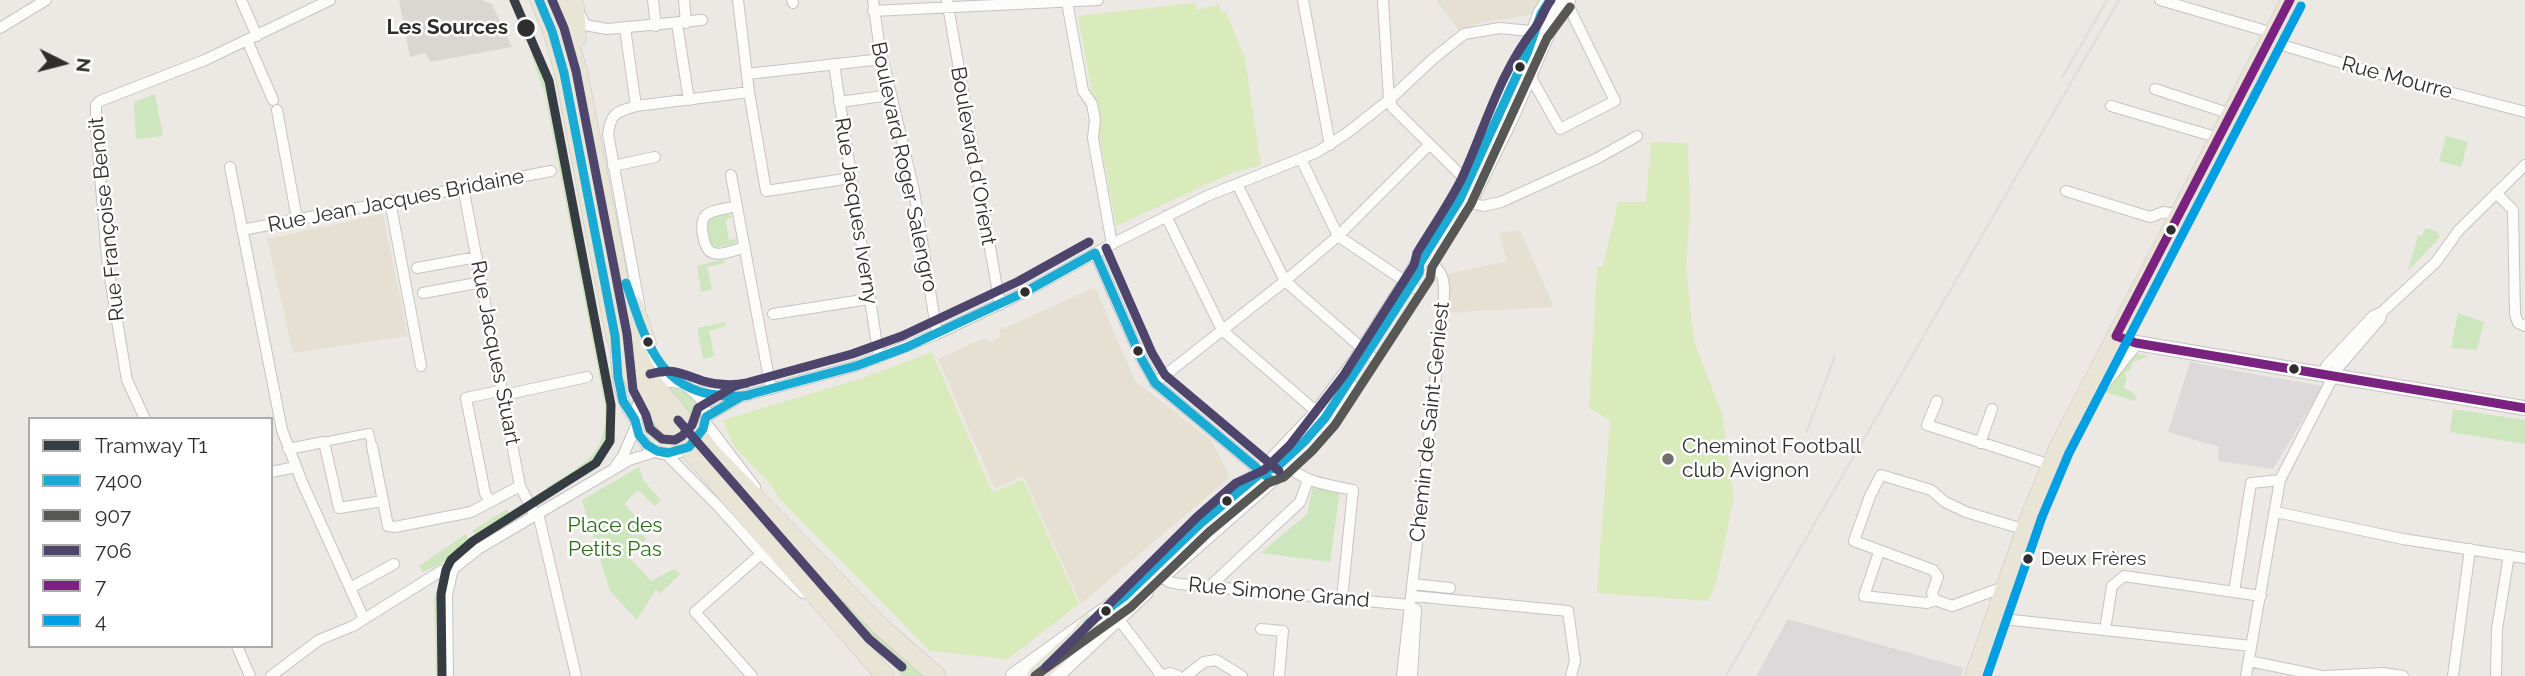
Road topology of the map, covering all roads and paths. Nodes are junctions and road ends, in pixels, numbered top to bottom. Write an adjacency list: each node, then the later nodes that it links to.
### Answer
1 (46, 0): 23 (street)
2 (241, 0): 27 (street)
3 (330, 0): 27 (street)
4 (539, 0): 84 (main road)
5 (557, 0): 30 (main road)
6 (653, 0): 22 (street)
7 (684, 0): 21 (street)
8 (738, 0): 31 (street)
9 (1098, 0): 15 (street)
10 (1303, 0): 45 (street)
11 (1384, 0): 37 (street)
12 (1561, 0): 25 (main road); 32 (street)
13 (2160, 0): 26 (street, Rue Mourre)
14 (2290, 0): 26 (main road)
15 (1061, 1): 18 (street); 68 (street)
16 (574, 3): 24 (street); 30 (main road)
17 (920, 4): 18 (street); 19 (street)
18 (947, 4): 79 (street, Boulevard d'Orient)
19 (873, 5): 28 (street, Boulevard Roger Salengro)
20 (702, 20): 21 (street)
21 (681, 24): 22 (street); 36 (street)
22 (656, 26): 24 (street)
23 (0, 28)
24 (625, 29): 39 (street)
25 (1541, 32): 32 (main road); 37 (street); 58 (main road)
26 (2271, 37): 41 (street, Rue Mourre); 42 (main road)
27 (252, 38): 64 (street); 105 (street, Rue Françoise Benoit)
28 (882, 59): 29 (street); 35 (street, Boulevard Roger Salengro)
29 (834, 64): 31 (street); 38 (street, Rue Jacques Iverny)
30 (578, 70): 67 (main road)
31 (747, 74): 34 (street)
32 (1529, 74): 58 (main road)
33 (2155, 89): 42 (street)
34 (749, 92): 36 (street); 54 (street)
35 (891, 95): 38 (street); 83 (street, Boulevard Roger Salengro)
36 (689, 100): 39 (street)
37 (1389, 100): 45 (street); 46 (street)
38 (839, 102): 54 (street, Rue Jacques Iverny)
39 (636, 106): 50 (street)
40 (2111, 106): 44 (street)
41 (2525, 112)
42 (2231, 114): 44 (main road)
43 (1637, 136): 58 (street)
44 (2219, 138): 62 (main road)
45 (1330, 145): 48 (street)
46 (1429, 145): 58 (street); 66 (street)
47 (655, 157): 50 (street)
48 (1301, 159): 55 (street); 66 (street)
49 (2525, 165): 59 (street)
50 (613, 166): 86 (street)
51 (230, 167): 65 (street)
52 (551, 171): 56 (street, Rue Jean Jacques Bridaine)
53 (731, 175): 61 (street)
54 (851, 178): 78 (street, Rue Jacques Iverny)
55 (1237, 184): 63 (street); 74 (street)
56 (463, 187): 60 (street, Rue Jean Jacques Bridaine); 71 (street, Rue Jacques Stuart)
57 (2066, 191): 62 (street)
58 (1468, 193): 72 (main road)
59 (2497, 193): 81 (street); 91 (street)
60 (390, 201): 64 (street, Rue Jean Jacques Bridaine); 90 (street)
61 (737, 206): 69 (street); 69 (street)
62 (2179, 215): 85 (main road)
63 (1166, 216): 68 (street); 82 (street)
64 (297, 219): 65 (street, Rue Jean Jacques Bridaine)
65 (242, 230): 111 (street)
66 (1338, 236): 74 (street); 76 (street)
67 (610, 239): 86 (main road); 96 (main road)
68 (1112, 244): 70 (street)
69 (746, 247): 95 (street)
70 (1095, 254): 79 (street); 93 (street)
71 (477, 257): 73 (street); 75 (street, Rue Jacques Stuart)
72 (1428, 259): 76 (main road); 140 (street, Chemin de Saint-Geniest)
73 (417, 268)
74 (1284, 281): 82 (street); 88 (street)
75 (482, 282): 77 (street); 98 (street, Rue Jacques Stuart)
76 (1411, 285): 88 (main road)
77 (423, 293)
78 (869, 299): 80 (street); 89 (street, Rue Jacques Iverny)
79 (1000, 305): 83 (street)
80 (774, 314)
81 (2525, 326)
82 (1222, 330): 93 (street); 104 (street)
83 (937, 334): 89 (street)
84 (615, 336): 96 (main road); 106 (street)
85 (2116, 336): 87 (street); 101 (main road)
86 (647, 343): 94 (street)
87 (2136, 343): 91 (street); 101 (street)
88 (1367, 353): 104 (main road); 113 (main road)
89 (879, 358): 95 (street)
90 (421, 366)
91 (2328, 375): 102 (street); 120 (street)
92 (587, 377): 98 (street)
93 (1155, 383): 118 (street)
94 (683, 384): 96 (street); 97 (street)
95 (771, 389): 99 (street)
96 (648, 390): 106 (street); 107 (main road)
97 (694, 391): 99 (street); 107 (street)
98 (503, 392): 121 (street, Rue Jacques Stuart); 123 (street)
99 (740, 397): 107 (street)
100 (1937, 401): 109 (street)
101 (2082, 402): 114 (main road)
102 (2525, 408)
103 (1992, 409): 109 (street)
104 (1318, 413): 118 (main road)
105 (144, 417)
106 (635, 423): 112 (street); 116 (street)
107 (700, 432): 112 (street); 150 (main road); 165 (main road)
108 (324, 442): 110 (street); 111 (street); 122 (street)
109 (1980, 443): 114 (street)
110 (372, 446): 122 (street)
111 (288, 449): 115 (street)
112 (661, 452): 116 (street); 129 (street)
113 (1287, 465): 118 (main road); 119 (street)
114 (2051, 465): 126 (main road)
115 (296, 467): 117 (street); 136 (street)
116 (614, 468): 125 (street)
117 (273, 471)
118 (1266, 476): 134 (main road)
119 (1308, 480): 137 (street); 142 (street)
120 (2280, 480): 124 (street); 139 (street)
121 (520, 486): 123 (street); 125 (street, Rue Jacques Stuart)
122 (383, 501): 123 (street)
123 (490, 502)
124 (2276, 512): 127 (street); 141 (street)
125 (536, 514): 133 (street); 160 (street, Rue Jacques Stuart)
126 (2026, 530): 128 (street); 135 (main road)
127 (2470, 549): 130 (street); 179 (street)
128 (1879, 552): 143 (street); 143 (street)
129 (761, 554): 150 (street); 161 (street)
130 (2509, 555): 131 (street); 180 (street)
131 (2525, 558)
132 (394, 564): 136 (street)
133 (453, 569): 146 (street); 159 (street)
134 (1156, 574): 137 (street, Rue Simone Grand); 144 (main road)
135 (2006, 586): 143 (street); 145 (main road)
136 (352, 587): 146 (street)
137 (1208, 588): 142 (street, Rue Simone Grand)
138 (1450, 588): 140 (street)
139 (2234, 592): 141 (street); 149 (street)
140 (1412, 595): 142 (street, Rue Simone Grand); 172 (street, Chemin de Saint-Geniest); 173 (street, Chemin de Saint-Geniest); 174 (street)
141 (2261, 596): 151 (street)
142 (1342, 599)
143 (1935, 600)
144 (1114, 612): 147 (main road); 155 (main road); 156 (street)
145 (1994, 618): 149 (street); 175 (main road)
146 (364, 619): 158 (street)
147 (1089, 623): 166 (main road); 167 (main road)
148 (1261, 629): 171 (street)
149 (2105, 630): 151 (street)
150 (846, 632): 153 (main road)
151 (2252, 646): 154 (street)
152 (238, 648): 157 (street)
153 (866, 654): 162 (main road); 163 (main road); 164 (main road)
154 (2249, 661): 176 (street); 177 (street)
155 (1058, 674)
156 (1160, 675): 168 (street)
157 (250, 676)
158 (271, 676)
159 (449, 676)
160 (576, 676)
161 (752, 676)
162 (878, 676)
163 (885, 676)
164 (894, 676)
165 (937, 676)
166 (1014, 676)
167 (1036, 676)
168 (1178, 676)
169 (1185, 676): 170 (street)
170 (1242, 676)
171 (1279, 676)
172 (1402, 676)
173 (1412, 676)
174 (1571, 676)
175 (1974, 676)
176 (2246, 676)
177 (2324, 676): 178 (street)
178 (2403, 676)
179 (2453, 676)
180 (2496, 676)

